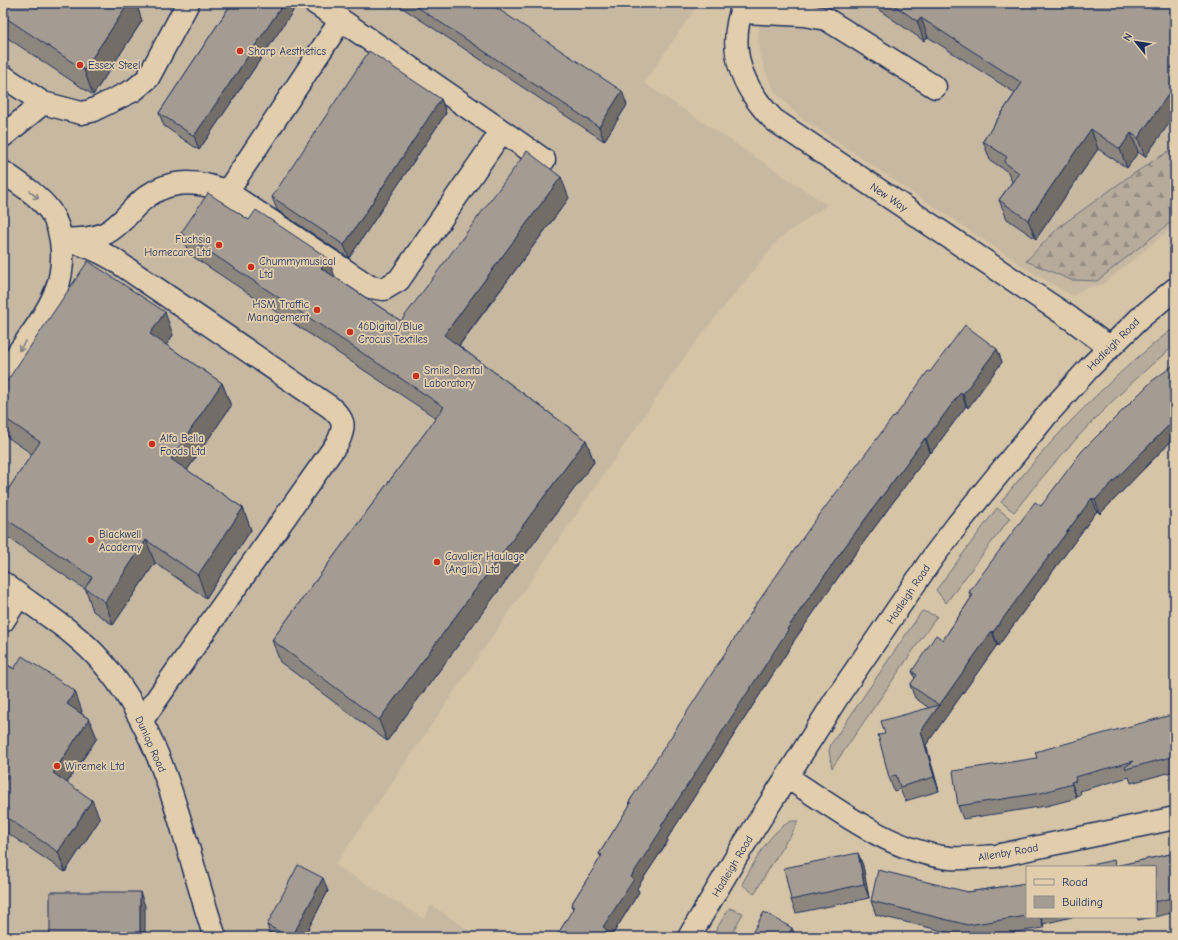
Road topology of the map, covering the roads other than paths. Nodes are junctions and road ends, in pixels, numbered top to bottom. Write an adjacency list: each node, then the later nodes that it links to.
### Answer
1 (188, 3): 7 (street)
2 (315, 3): 4 (street)
3 (742, 7): 6 (street); 15 (street, New Way)
4 (341, 20): 8 (street); 12 (street)
5 (3, 76): 7 (street)
6 (935, 87)
7 (43, 103): 9 (street)
8 (502, 131): 10 (street); 12 (street)
9 (3, 136)
10 (544, 160)
11 (3, 172): 13 (street, one-way to 13)
12 (227, 192): 13 (street)
13 (61, 240): 16 (street, one-way to 16); 19 (street)
14 (1175, 289): 15 (street, Hadleigh Road)
15 (1110, 347): 20 (street, Hadleigh Road)
16 (3, 374)
17 (8, 589): 18 (street); 19 (street, Dunlop Road)
18 (3, 621)
19 (142, 720): 22 (street, Dunlop Road)
20 (787, 777): 21 (street, Allenby Road); 23 (street, Hadleigh Road)
21 (1175, 818)
22 (215, 937)
23 (689, 937)

